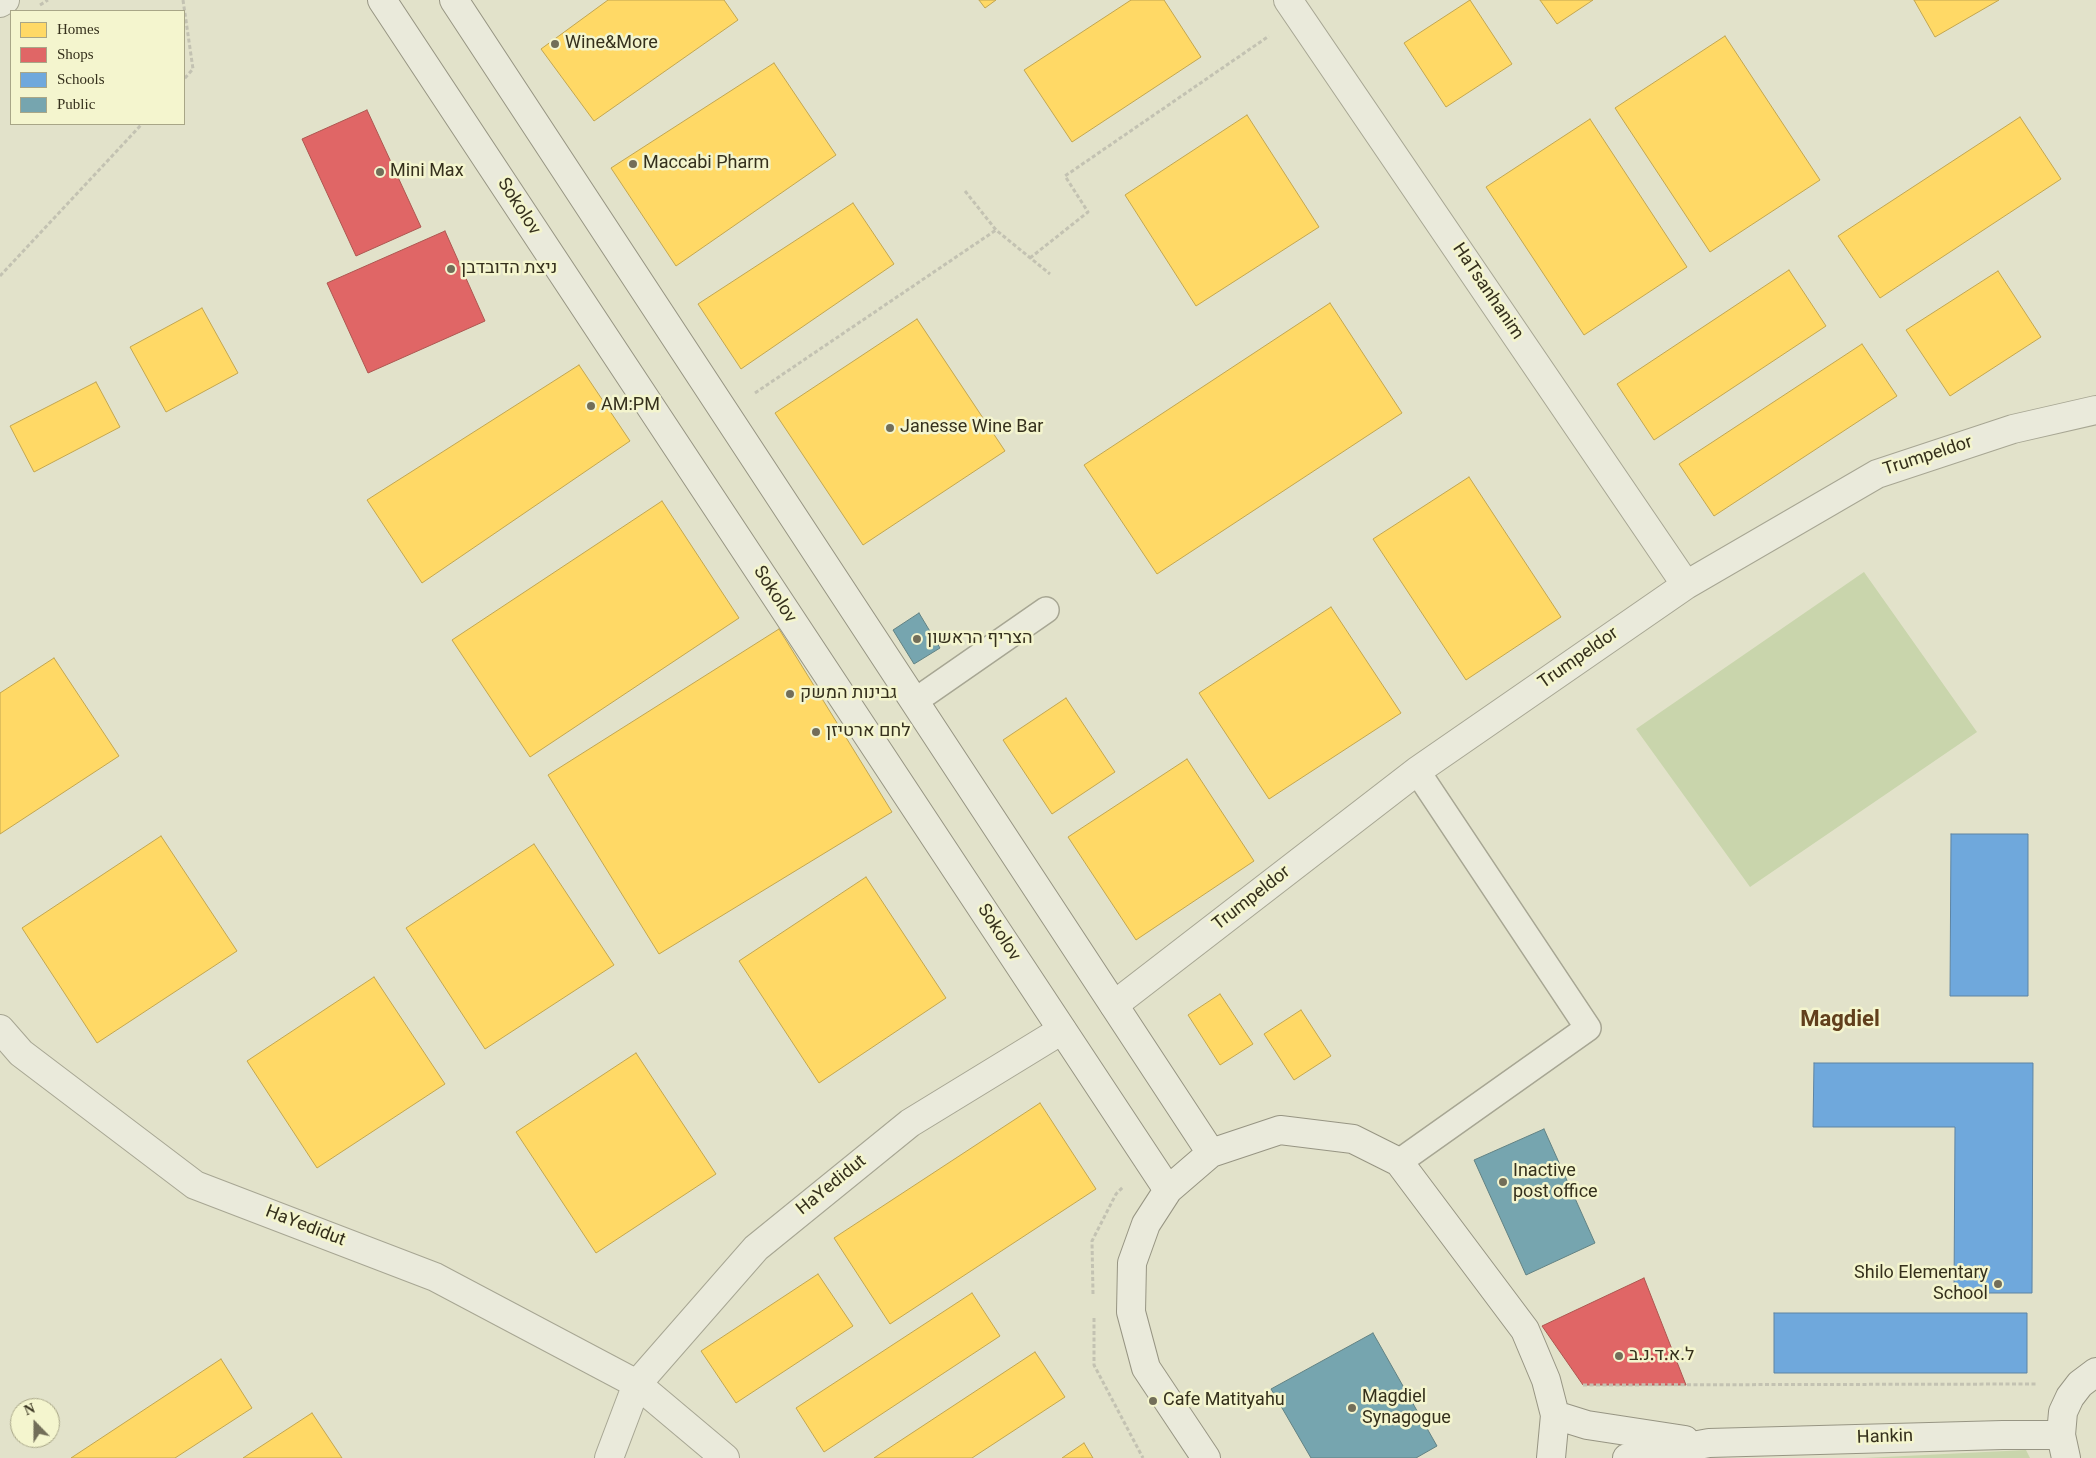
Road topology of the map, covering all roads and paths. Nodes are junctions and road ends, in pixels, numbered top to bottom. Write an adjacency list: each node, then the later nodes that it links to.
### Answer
1 (5, 0): 4 (street)
2 (382, 0): 22 (street, Sokolov)
3 (454, 0): 15 (street)
4 (0, 3)
5 (1293, 8): 11 (path); 16 (street, HaTsanhanim)
6 (185, 14): 7 (path)
7 (185, 78)
8 (141, 125): 13 (path)
9 (965, 191): 10 (path)
10 (996, 230): 11 (path); 15 (path)
11 (1030, 258): 12 (path)
12 (1050, 274)
13 (0, 276)
14 (2096, 410): 16 (street, Trumpeldor)
15 (726, 413): 18 (street)
16 (1686, 584): 19 (street, Trumpeldor)
17 (1046, 610): 18 (lane)
18 (915, 701): 20 (street)
19 (1418, 771): 20 (street, Trumpeldor); 24 (lane)
20 (1114, 1005): 23 (street)
21 (0, 1029): 27 (street, HaYedidut)
22 (1062, 1030): 25 (street, Sokolov); 27 (street, HaYedidut)
23 (1211, 1153): 24 (street); 25 (street)
24 (1399, 1162): 28 (street)
25 (1168, 1190): 34 (street)
26 (2088, 1378): 29 (path); 31 (street)
27 (637, 1384): 32 (street, HaYedidut); 33 (street, HaYedidut)
28 (1555, 1415): 29 (street, Hankin); 35 (street)
29 (1584, 1424): 30 (street, Hankin)
30 (1709, 1443): 31 (street, Hankin); 36 (street, Hankin)
31 (2063, 1447)
32 (610, 1458)
33 (725, 1458)
34 (1206, 1458)
35 (1551, 1458)
36 (1627, 1458)

